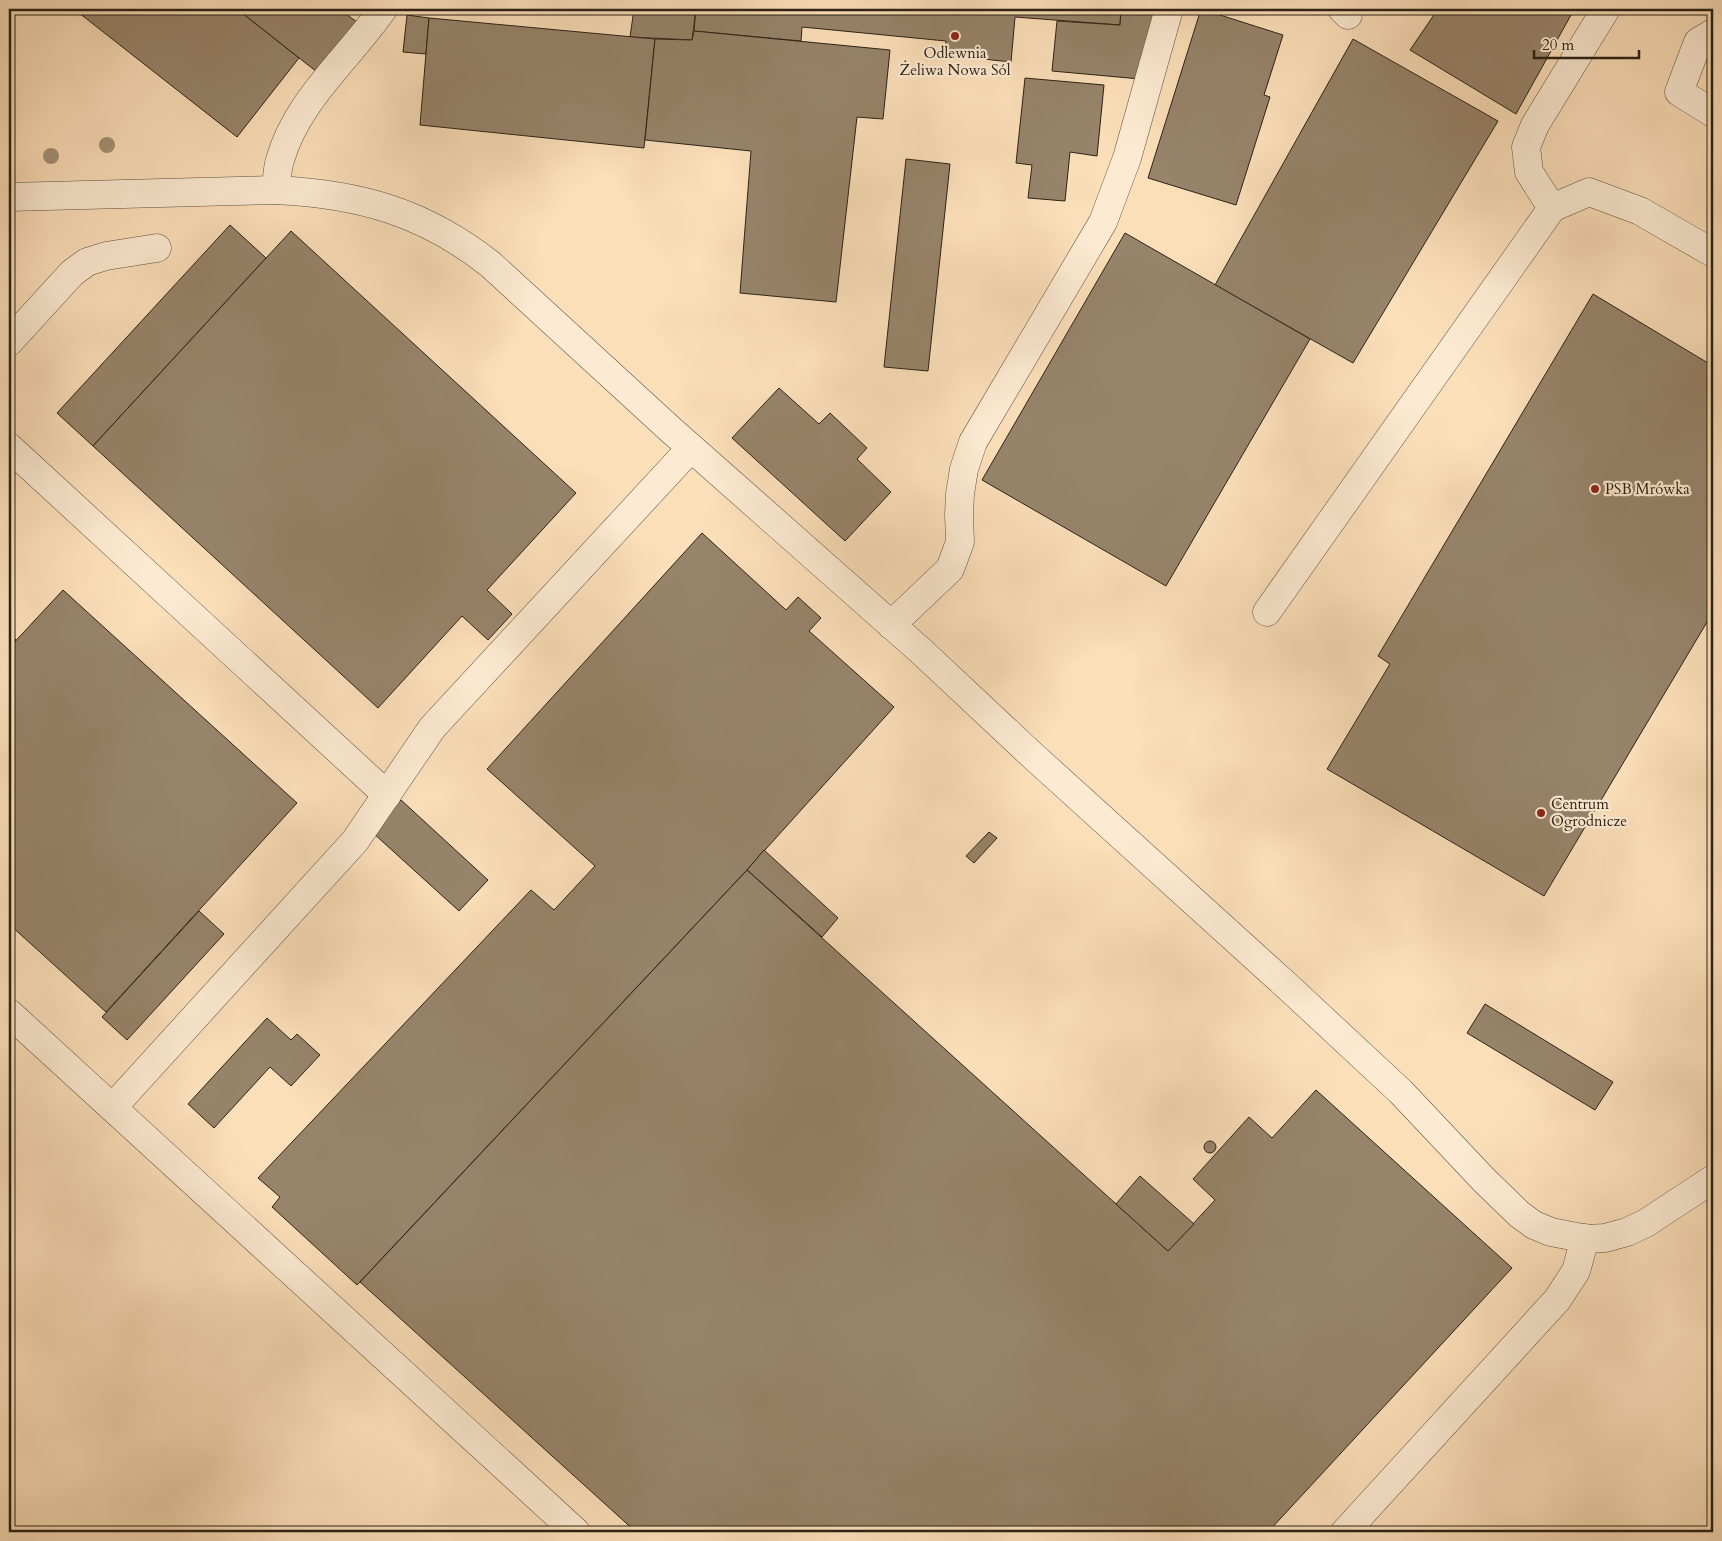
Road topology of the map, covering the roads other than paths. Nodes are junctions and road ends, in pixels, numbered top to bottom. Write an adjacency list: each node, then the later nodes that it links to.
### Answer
1 (383, 9): 6 (street)
2 (1169, 9): 15 (street)
3 (1606, 9): 8 (street)
4 (1713, 33): 5 (street)
5 (1713, 113)
6 (276, 190): 7 (street); 13 (street)
7 (9, 197)
8 (1552, 208): 10 (street); 14 (street)
9 (157, 248): 11 (street)
10 (1713, 253)
11 (9, 342)
12 (9, 447): 16 (street)
13 (691, 448): 15 (street); 16 (street)
14 (1267, 612)
15 (891, 625): 20 (street)
16 (387, 795): 18 (street)
17 (9, 1013): 18 (street)
18 (113, 1107): 21 (street)
19 (1713, 1180): 20 (street)
20 (1585, 1238): 22 (street)
21 (576, 1532)
22 (1345, 1532)

